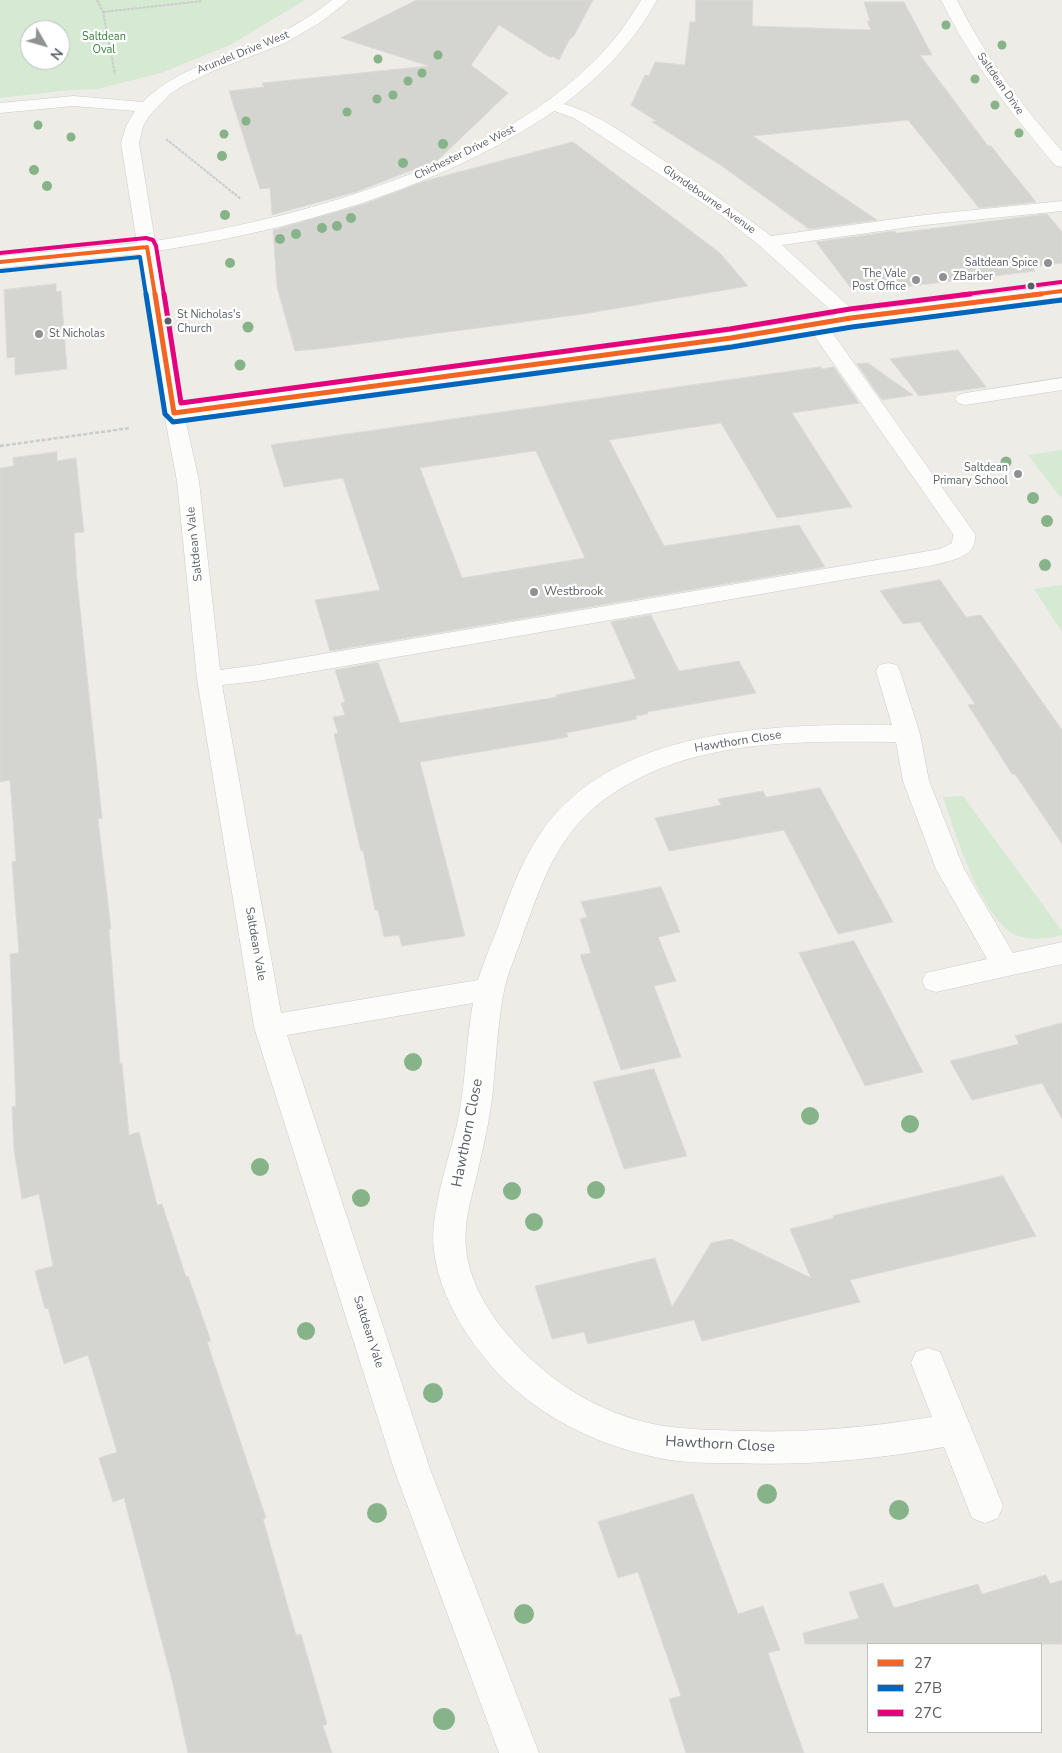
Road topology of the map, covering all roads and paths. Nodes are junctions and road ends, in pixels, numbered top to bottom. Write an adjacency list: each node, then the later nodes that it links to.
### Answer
1 (96, 0): 7 (path)
2 (341, 0): 10 (street, Arundel Drive West)
3 (649, 0): 9 (street, Chichester Drive West)
4 (949, 0): 13 (street, Saltdean Drive)
5 (188, 1): 6 (path); 7 (path)
6 (202, 1)
7 (103, 12): 8 (path)
8 (115, 75)
9 (551, 105): 16 (street, Glyndebourne Avenue); 17 (street, Chichester Drive West)
10 (147, 107): 11 (street); 17 (street, Saltdean Vale)
11 (0, 108)
12 (165, 138): 14 (path)
13 (1062, 162)
14 (244, 202)
15 (1062, 206): 16 (street)
16 (767, 242): 20 (street, Glyndebourne Avenue)
17 (147, 247): 18 (street, Chichester Drive West); 24 (street, Saltdean Vale)
18 (0, 262)
19 (1062, 291): 20 (street)
20 (851, 318): 21 (street)
21 (816, 324): 24 (street); 28 (street)
22 (1062, 384): 23 (street)
23 (965, 400)
24 (174, 414): 28 (street, Saltdean Vale)
25 (130, 428): 26 (path)
26 (0, 446)
27 (888, 671): 29 (street)
28 (209, 679): 34 (street, Saltdean Vale)
29 (907, 734): 31 (street); 33 (street, Hawthorn Close)
30 (1062, 953): 31 (street)
31 (1006, 965): 32 (street)
32 (936, 981)
33 (489, 989): 34 (street); 36 (street, Hawthorn Close)
34 (269, 1027): 38 (street, Saltdean Vale)
35 (928, 1363): 36 (street)
36 (954, 1429): 37 (street)
37 (985, 1506)
38 (519, 1753)

